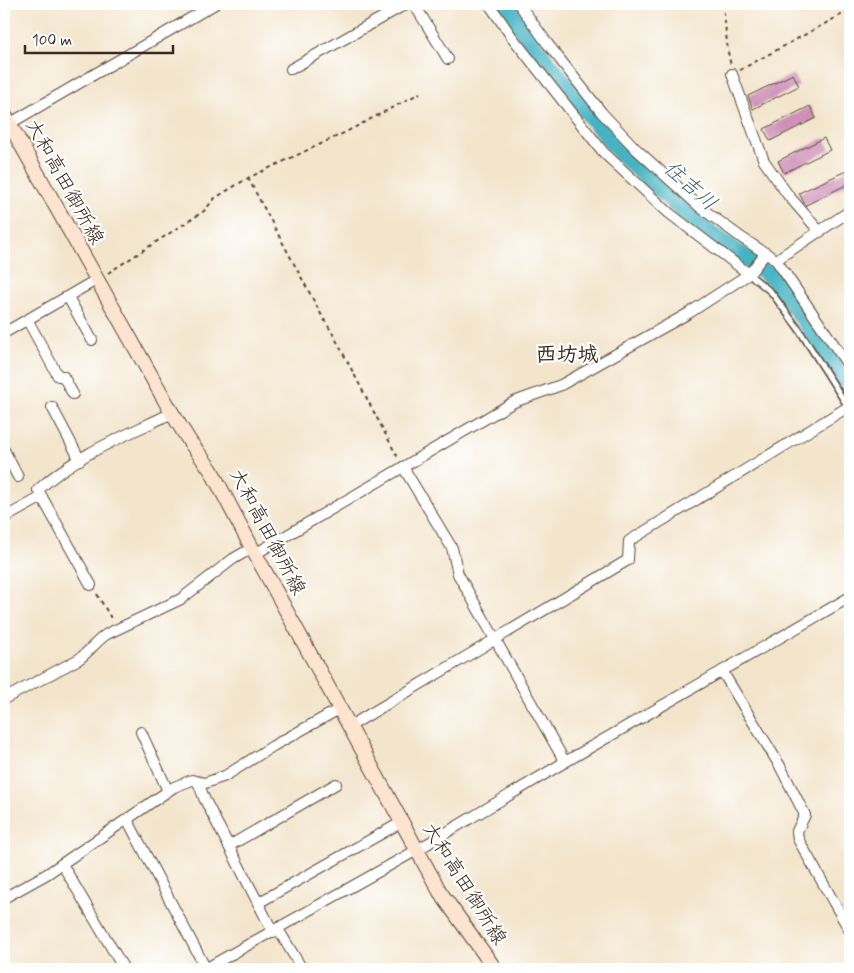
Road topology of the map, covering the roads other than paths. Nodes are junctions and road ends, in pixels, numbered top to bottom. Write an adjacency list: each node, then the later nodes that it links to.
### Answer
1 (215, 4): 9 (street)
2 (406, 4): 7 (street)
3 (414, 4): 6 (street)
4 (488, 4): 14 (street)
5 (519, 4): 12 (street)
6 (448, 59)
7 (291, 69)
8 (732, 74): 11 (street)
9 (7, 125): 15 (main road, 大和高田御所線)
10 (850, 211): 11 (street)
11 (820, 232): 13 (street)
12 (766, 253): 13 (street); 14 (street)
13 (776, 260): 20 (street)
14 (749, 274): 23 (lane); 27 (street)
15 (96, 280): 16 (street); 24 (main road, 大和高田御所線)
16 (68, 297): 17 (street); 19 (street)
17 (28, 321): 18 (street); 21 (street)
18 (4, 333)
19 (92, 340)
20 (850, 368)
21 (73, 394)
22 (52, 407): 26 (street)
23 (848, 407): 34 (street)
24 (172, 413): 26 (street); 31 (main road, 大和高田御所線)
25 (4, 450): 28 (street)
26 (80, 460): 29 (street)
27 (403, 467): 31 (street); 34 (street)
28 (18, 477)
29 (42, 497): 30 (street); 32 (street)
30 (4, 518)
31 (254, 551): 36 (street); 37 (main road, 大和高田御所線)
32 (91, 585)
33 (850, 597): 35 (street)
34 (496, 639): 38 (street); 40 (street)
35 (722, 671): 40 (street); 52 (street)
36 (4, 699)
37 (341, 708): 38 (main road, 大和高田御所線); 41 (street)
38 (350, 726): 45 (main road, 大和高田御所線)
39 (141, 732): 43 (street)
40 (565, 762): 47 (street)
41 (198, 782): 43 (street); 46 (street)
42 (336, 784): 46 (street)
43 (168, 791): 44 (street)
44 (126, 819): 48 (street); 54 (street)
45 (402, 822): 47 (main road, 大和高田御所線); 50 (street)
46 (229, 846): 50 (street)
47 (416, 850): 51 (street); 56 (main road, 大和高田御所線)
48 (62, 864): 49 (street); 53 (street)
49 (4, 898)
50 (258, 903): 51 (street)
51 (276, 930): 54 (street); 55 (street)
52 (850, 931)
53 (124, 969)
54 (205, 969)
55 (302, 969)
56 (495, 969)

